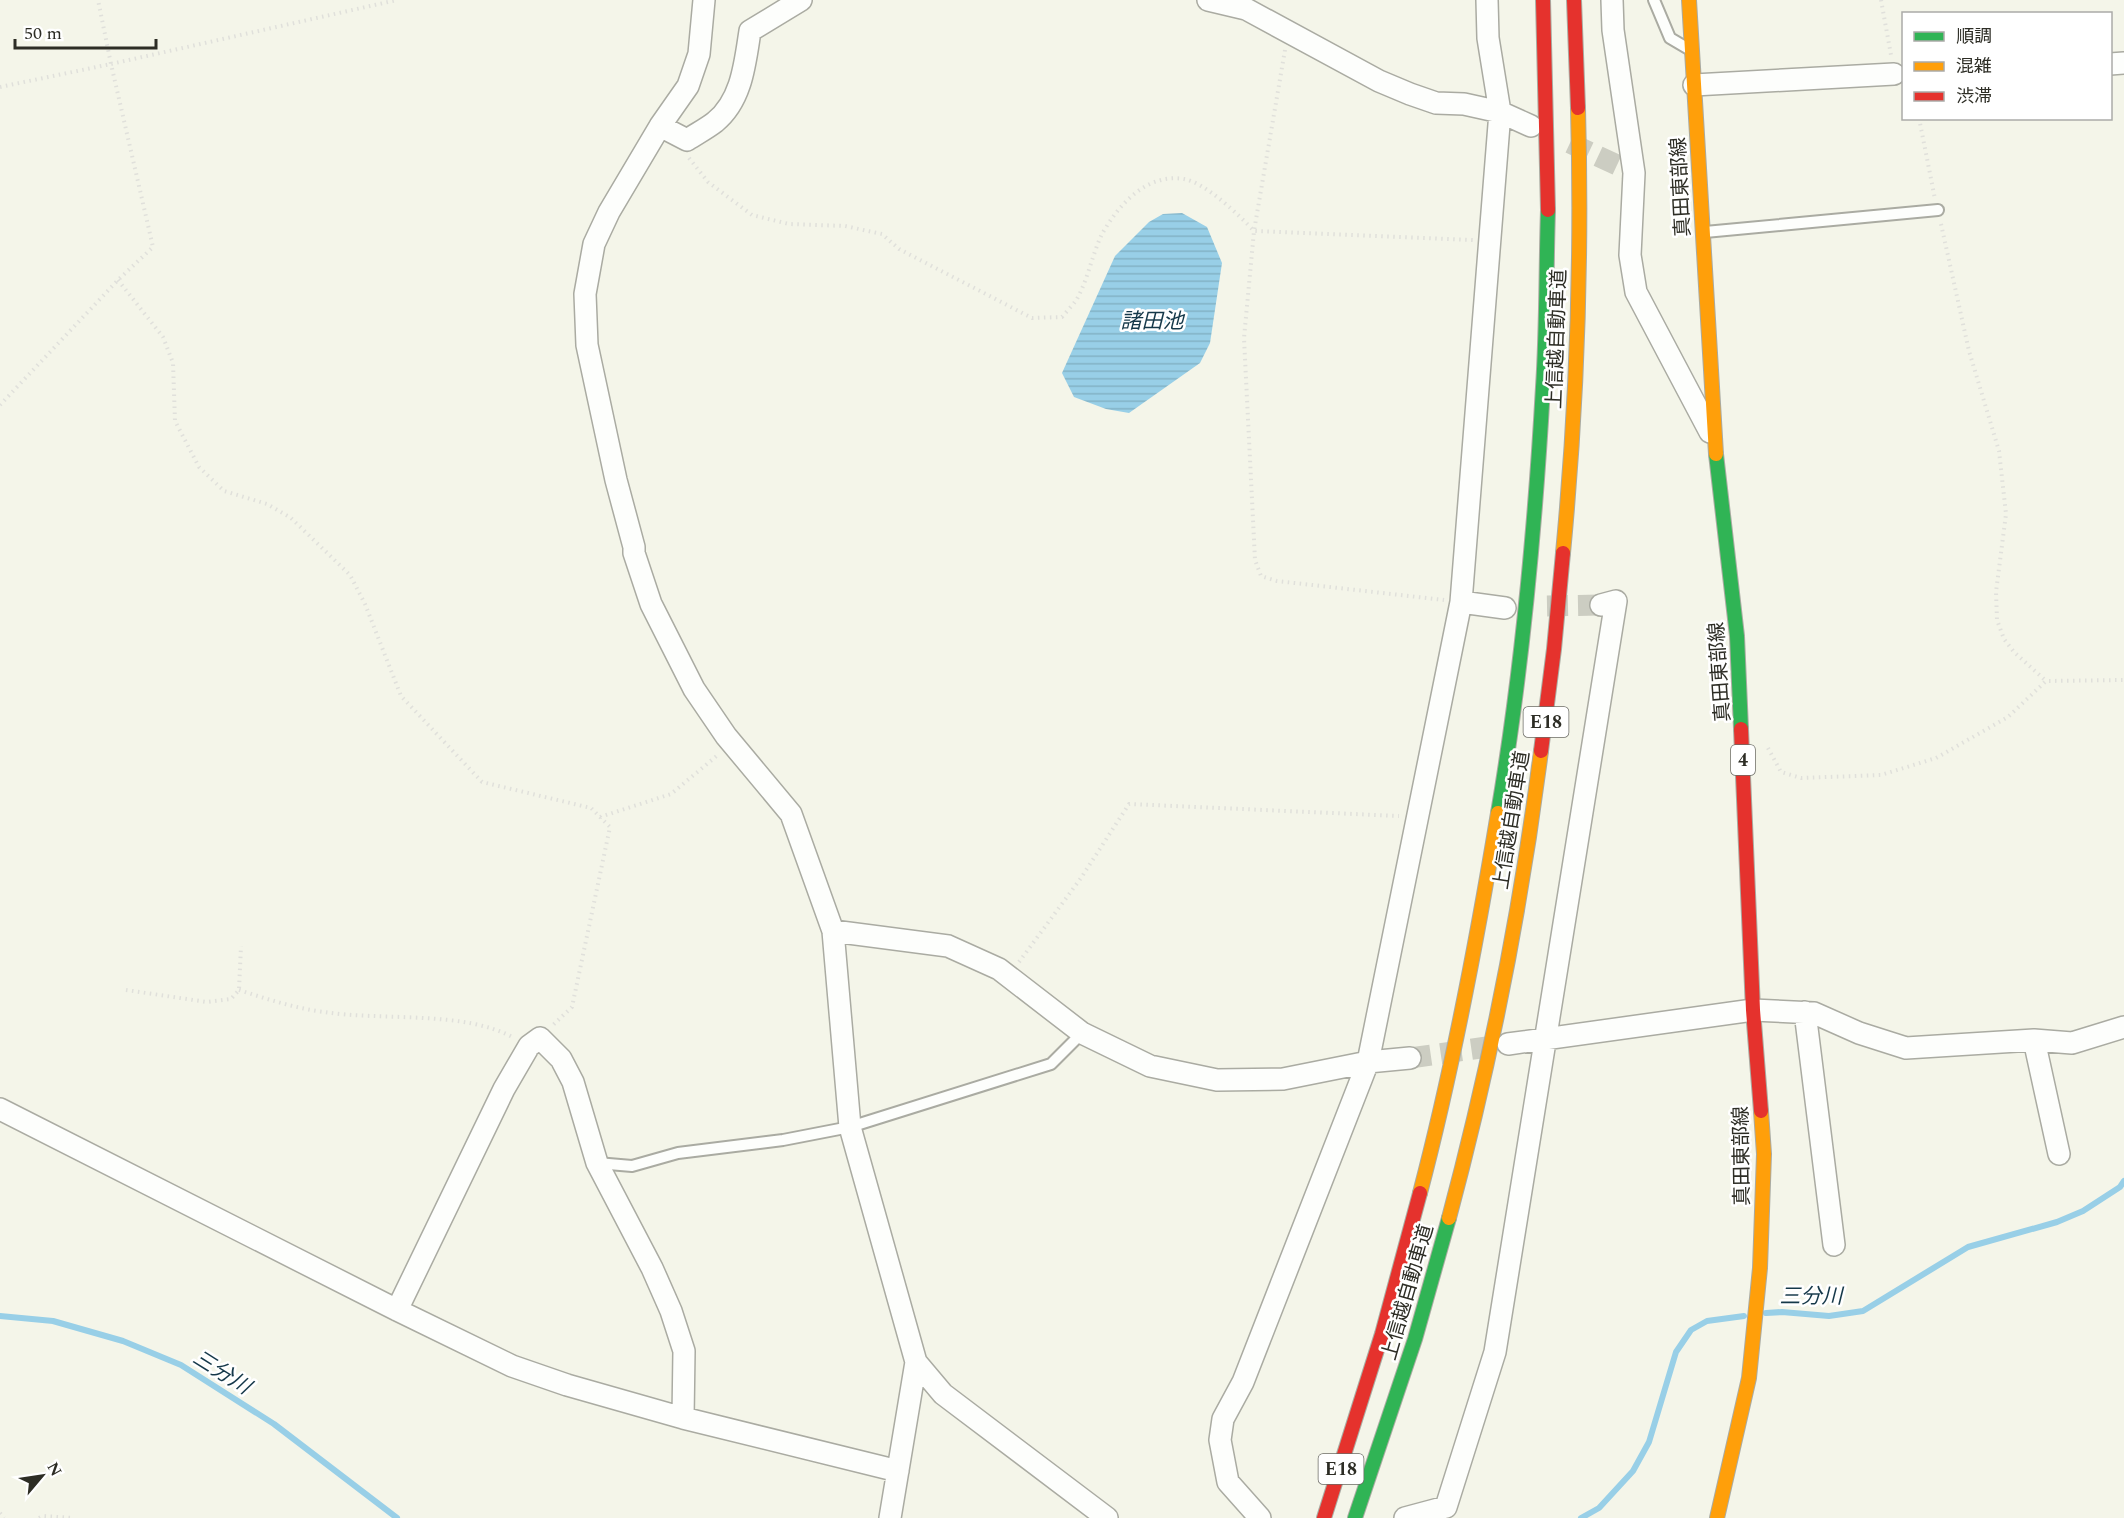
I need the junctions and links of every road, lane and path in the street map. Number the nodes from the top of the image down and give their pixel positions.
1 (98, 0) edge
2 (397, 0) edge
3 (704, 0) edge
4 (801, 0) edge
5 (1208, 0) edge
6 (1472, 0) edge
7 (1487, 0) edge
8 (1543, 0) edge
9 (1574, 0) edge
10 (1612, 0) edge
11 (1654, 0) edge
12 (1689, 0) edge
13 (1881, 0) edge
14 (1288, 32) junction
15 (1488, 38) junction
16 (1692, 51) junction
17 (111, 64) junction
18 (1894, 75) joint
19 (1694, 85) junction
20 (0, 87) edge
21 (1500, 112) junction
22 (1919, 120) edge
23 (660, 126) junction
24 (1531, 126) dead end
25 (687, 140) junction
26 (1938, 210) junction
27 (1254, 231) junction
28 (1702, 233) junction
29 (1489, 241) junction
30 (118, 280) junction
31 (0, 405) edge
32 (1715, 441) junction
33 (1461, 602) junction
34 (1601, 605) tunnel mouth
35 (1505, 608) dead end
36 (2124, 680) edge
37 (2046, 681) junction
38 (732, 744) junction
39 (1766, 746) dead end
40 (600, 817) junction
41 (1418, 817) junction
42 (833, 931) junction
43 (241, 946) dead end
44 (1009, 976) junction
45 (126, 990) dead end
46 (239, 990) junction
47 (1754, 1010) junction
48 (1805, 1012) junction
49 (2124, 1027) edge
50 (1082, 1033) junction
51 (1546, 1039) junction
52 (2034, 1040) junction
53 (534, 1042) junction
54 (1508, 1044) tunnel mouth
55 (1410, 1058) tunnel mouth
56 (1368, 1062) junction
57 (0, 1109) edge
58 (850, 1127) junction
59 (2059, 1154) dead end
60 (597, 1163) junction
61 (1834, 1245) dead end
62 (397, 1310) junction
63 (916, 1362) junction
64 (683, 1418) junction
65 (898, 1471) junction
66 (0, 1513) edge
67 (4, 1518) edge
68 (39, 1518) edge
69 (74, 1518) edge
70 (890, 1518) edge
71 (1107, 1518) edge
72 (1260, 1518) edge
73 (1324, 1518) edge
74 (1355, 1518) edge
75 (1405, 1518) edge
76 (1717, 1518) edge

1 - 17 path
2 - 17 path
3 - 23 street
4 - 25 street
5 - 14 street
6 - 15 street
7 - 15 street
8 - 73 main road, 上信越自動車道 / E18
9 - 74 main road, 上信越自動車道 / E18
10 - 32 street
11 - 16 lane
12 - 16 main road, 真田東部線 / 4
13 - 18 path
14 - 21 street
14 - 27 path
15 - 21 street
16 - 19 main road, 真田東部線 / 4
17 - 20 path
17 - 30 path
18 - 19 street
19 - 28 main road, 真田東部線 / 4
21 - 24 street
21 - 29 street
22 - 26 path
23 - 25 street
23 - 38 street
25 - 27 path
26 - 28 lane
26 - 37 path
27 - 29 path
27 - 33 path
28 - 32 main road, 真田東部線 / 4
29 - 33 street
30 - 31 path
30 - 40 path
32 - 47 main road, 真田東部線 / 4
33 - 35 street
33 - 41 street
34 - 51 street
36 - 37 path
37 - 39 path
38 - 40 path
38 - 42 street
40 - 53 path
41 - 44 path
41 - 56 street
42 - 44 street
42 - 58 street
43 - 46 path
44 - 50 street
45 - 46 path
46 - 53 path
47 - 48 street
47 - 51 street
47 - 76 main road, 真田東部線 / 4
48 - 52 street
48 - 61 street
49 - 52 street
50 - 56 street
50 - 58 lane
51 - 54 street
51 - 75 street
52 - 59 street
53 - 60 street
53 - 62 street
55 - 56 street
56 - 72 street
57 - 62 street
58 - 60 lane
58 - 63 street
60 - 64 street
62 - 64 street
63 - 65 street
63 - 71 street
64 - 65 street
65 - 70 street
66 - 67 path
68 - 69 path

